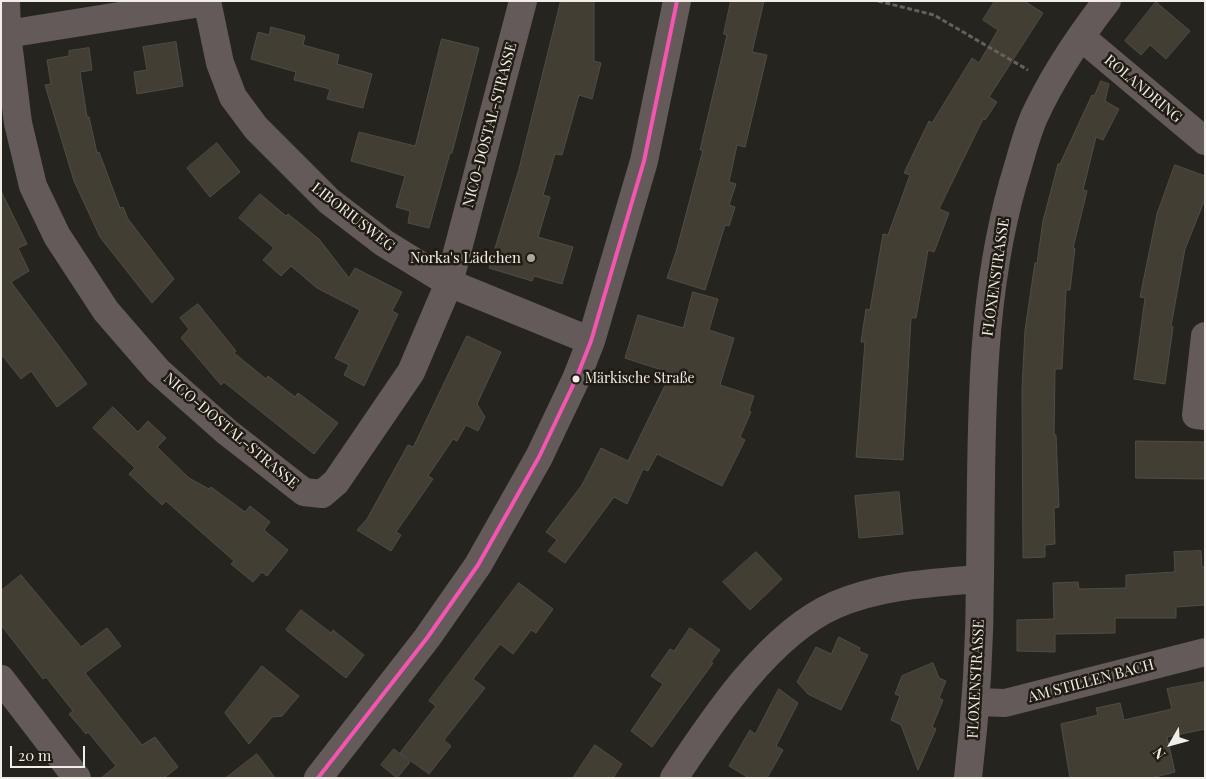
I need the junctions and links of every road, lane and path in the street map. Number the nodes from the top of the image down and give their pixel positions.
1 (6, 1) edge
2 (523, 1) edge
3 (677, 1) edge
4 (878, 1) edge
5 (1108, 1) edge
6 (207, 2) edge
7 (8, 34) junction
8 (1081, 37) junction
9 (1051, 83) junction
10 (1205, 142) edge
11 (449, 283) junction
12 (1205, 336) edge
13 (591, 341) junction
14 (1200, 416) edge
15 (980, 579) junction
16 (1205, 652) edge
17 (1, 679) edge
18 (976, 702) junction
19 (78, 778) edge
20 (318, 778) edge
21 (674, 778) edge
22 (968, 778) edge

1 - 7 street, NICO-DOSTAL-STRASSE
2 - 11 street, NICO-DOSTAL-STRASSE
3 - 13 street
4 - 9 path
5 - 8 street, FLOXENSTRASSE
6 - 7 street
6 - 11 street, LIBORIUSWEG
7 - 11 street, NICO-DOSTAL-STRASSE
8 - 9 street, FLOXENSTRASSE
8 - 10 street, ROLANDRING
9 - 15 street, FLOXENSTRASSE
11 - 13 street, LIBORIUSWEG
12 - 14 street
13 - 20 street
15 - 18 street, FLOXENSTRASSE
15 - 21 street
16 - 18 street, AM STILLEN BACH
17 - 19 street
18 - 22 street, FLOXENSTRASSE

